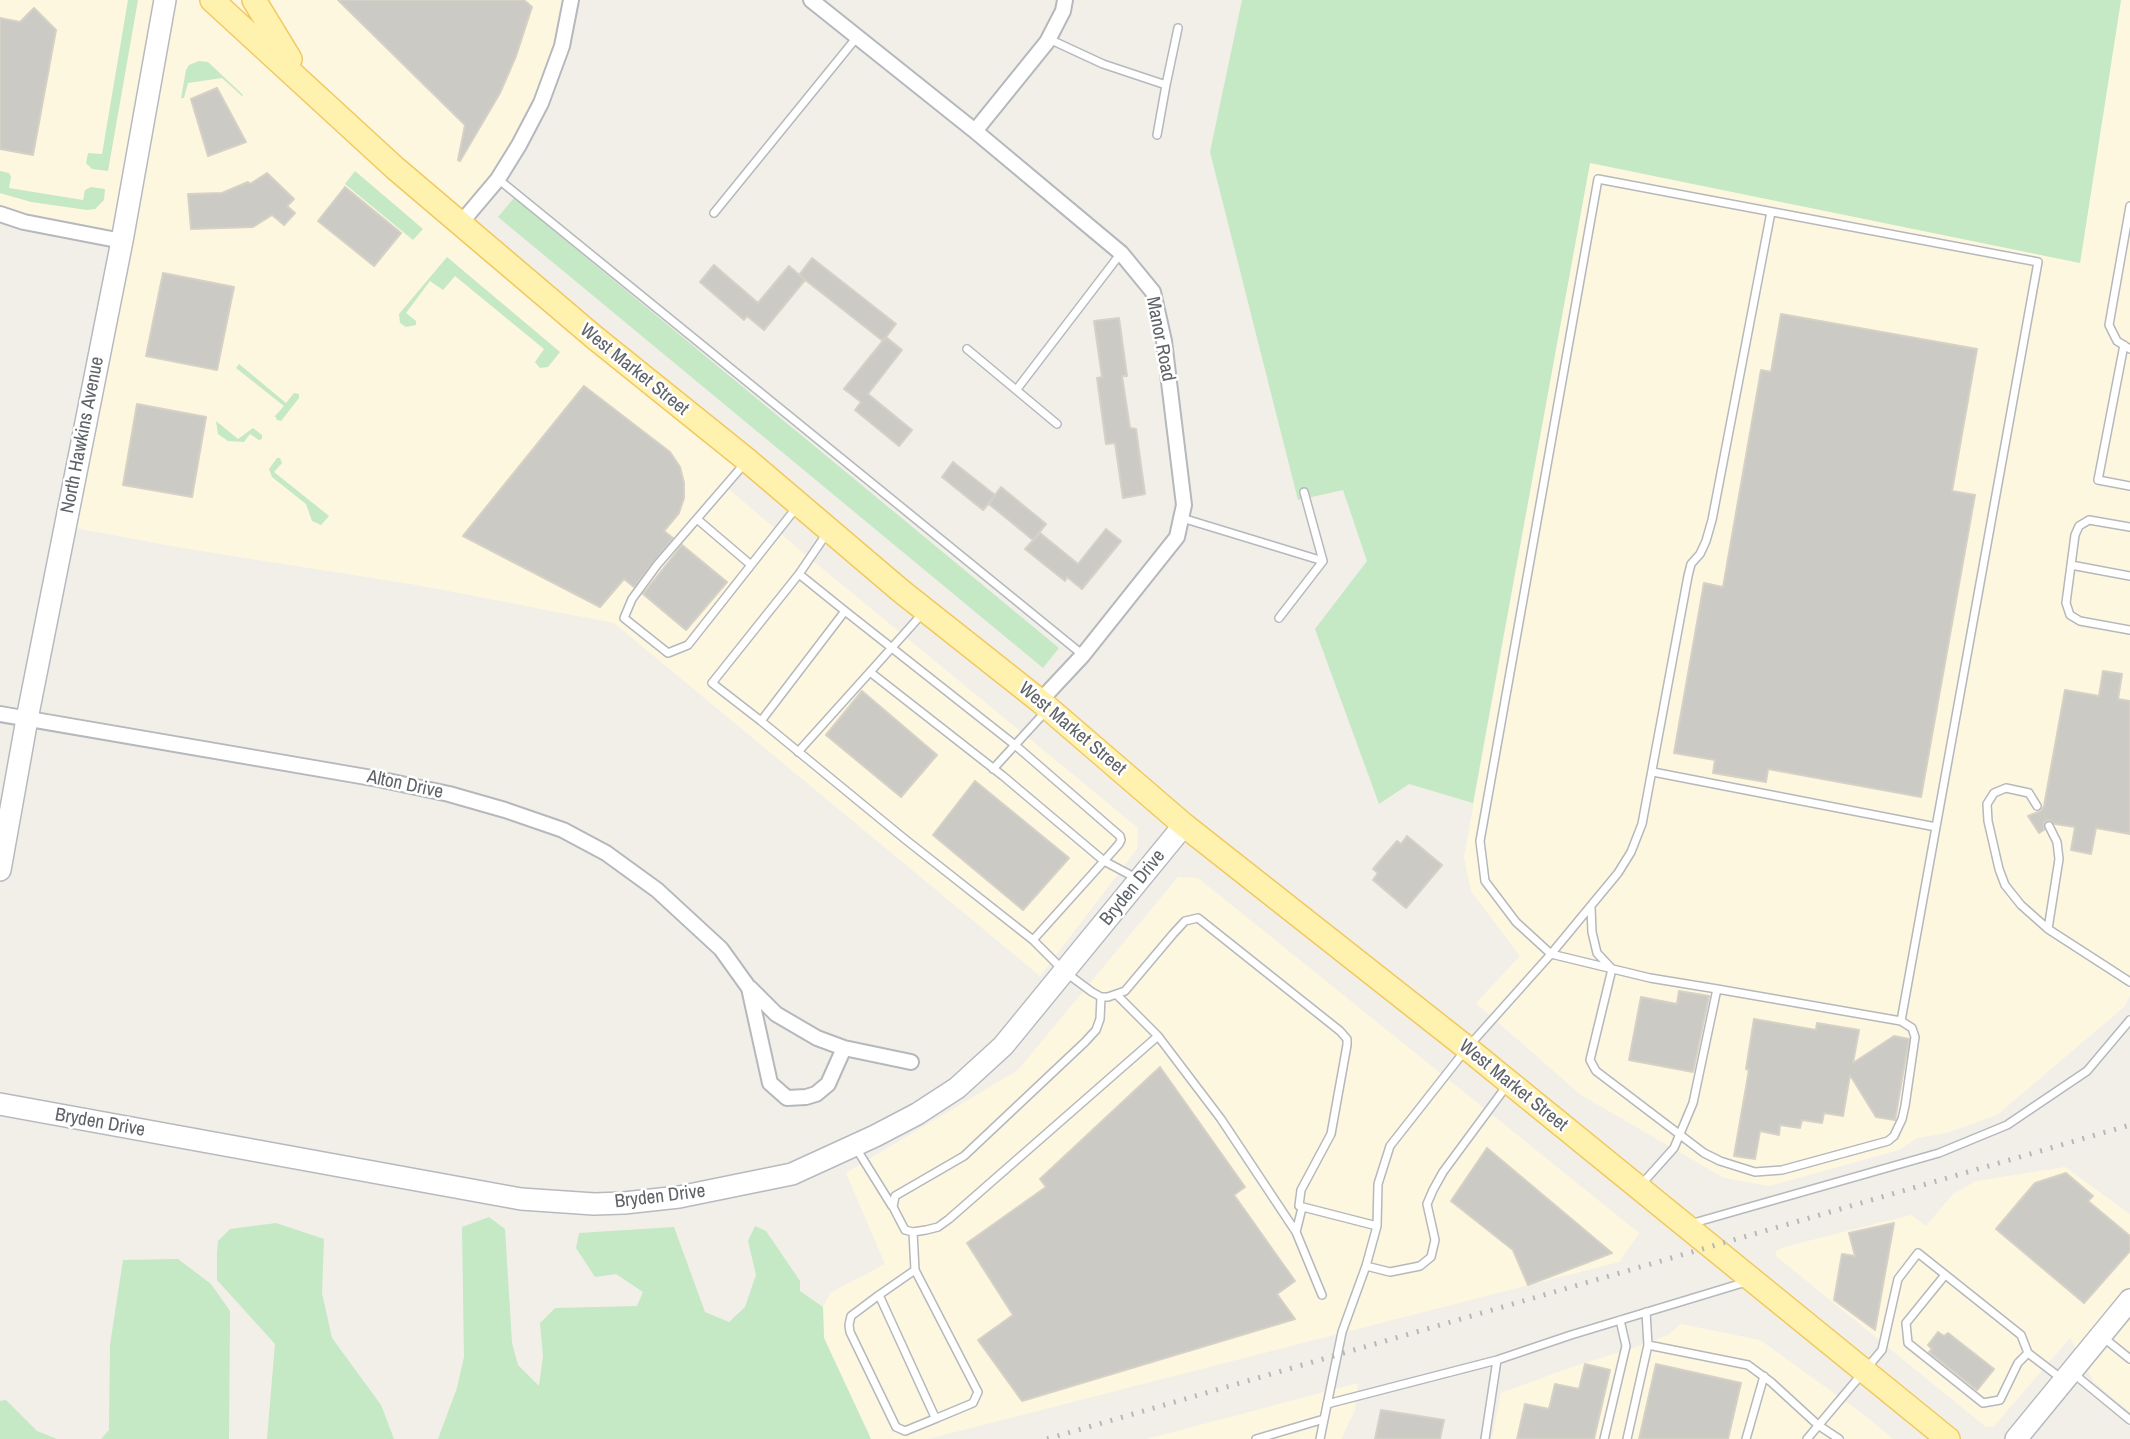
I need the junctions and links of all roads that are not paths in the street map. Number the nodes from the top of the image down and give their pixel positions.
1 (165, 0) edge
2 (212, 0) edge
3 (254, 0) edge
4 (571, 0) edge
5 (811, 0) edge
6 (1065, 0) edge
7 (1178, 28) dead end
8 (858, 37) junction
9 (1049, 39) junction
10 (1166, 85) junction
11 (308, 89) junction
12 (975, 131) junction
13 (1157, 135) dead end
14 (498, 179) junction
15 (2130, 206) edge
16 (1771, 212) junction
17 (714, 213) dead end
18 (0, 214) edge
19 (460, 224) junction
20 (122, 241) junction
21 (1121, 254) junction
22 (2127, 347) edge
23 (967, 349) dead end
24 (1017, 389) junction
25 (1057, 424) dead end
26 (747, 460) junction
27 (2130, 486) edge
28 (1304, 492) dead end
29 (799, 504) junction
30 (1181, 518) junction
31 (697, 519) junction
32 (2130, 527) edge
33 (830, 529) junction
34 (1323, 561) junction
35 (751, 565) junction
36 (2071, 565) junction
37 (799, 574) junction
38 (2130, 576) edge
39 (925, 610) junction
40 (845, 611) junction
41 (1279, 618) dead end
42 (2130, 630) edge
43 (892, 647) junction
44 (1083, 655) junction
45 (870, 672) junction
46 (1044, 705) junction
47 (0, 714) edge
48 (27, 719) junction
49 (761, 721) junction
50 (1015, 745) junction
51 (798, 752) junction
52 (993, 769) junction
53 (1653, 772) junction
54 (2037, 806) dead end
55 (1184, 825) junction
56 (2049, 826) dead end
57 (1936, 827) junction
58 (1104, 861) junction
59 (0, 870) edge
60 (1140, 880) junction
61 (1591, 907) junction
62 (2048, 929) junction
63 (1033, 940) junction
64 (1552, 954) junction
65 (1612, 969) junction
66 (1065, 972) junction
67 (2130, 982) edge
68 (749, 988) junction
69 (1717, 989) junction
70 (1117, 995) junction
71 (1101, 997) junction
72 (2130, 1020) edge
73 (1901, 1021) junction
74 (1158, 1036) junction
75 (844, 1048) junction
76 (1467, 1048) junction
77 (911, 1062) dead end
78 (1509, 1083) junction
79 (0, 1104) edge
80 (1679, 1135) junction
81 (855, 1146) junction
82 (1639, 1188) junction
83 (893, 1207) junction
84 (1302, 1208) junction
85 (1686, 1225) junction
86 (1377, 1226) junction
87 (913, 1232) junction
88 (1296, 1232) junction
89 (1366, 1266) junction
90 (915, 1270) junction
91 (1945, 1275) junction
92 (1754, 1280) junction
93 (879, 1295) junction
94 (1322, 1295) dead end
95 (2130, 1300) edge
96 (1646, 1312) junction
97 (1620, 1320) junction
98 (2101, 1335) junction
99 (1648, 1345) junction
100 (2028, 1353) junction
101 (2130, 1359) edge
102 (1497, 1360) junction
103 (1865, 1371) junction
104 (1764, 1376) junction
105 (2067, 1376) junction
106 (1327, 1404) junction
107 (937, 1418) junction
108 (1325, 1419) junction
109 (2130, 1420) edge
110 (1818, 1425) junction
111 (1256, 1439) edge
112 (1320, 1439) edge
113 (1485, 1439) edge
114 (1604, 1439) edge
115 (1627, 1439) edge
116 (1746, 1439) edge
117 (1807, 1439) edge
118 (1839, 1439) edge
119 (1948, 1439) edge
120 (2016, 1439) edge

1 - 20 street, North Hawkins Avenue
2 - 11 main road, West Market Street
3 - 11 main road
4 - 14 street
5 - 8 street, Manor Road
6 - 9 street
7 - 10 lane
8 - 12 street, Manor Road
8 - 17 lane
9 - 10 lane
9 - 12 street
10 - 13 lane
11 - 19 main road, West Market Street
12 - 21 street, Manor Road
14 - 19 street
14 - 44 lane
15 - 22 lane
16 - 53 lane
16 - 57 lane
16 - 64 lane
18 - 20 street
19 - 26 main road, West Market Street
20 - 48 street, North Hawkins Avenue
21 - 24 lane
21 - 30 street, Manor Road
22 - 27 lane
23 - 24 lane
24 - 25 lane
26 - 29 main road, West Market Street
26 - 31 lane
28 - 34 lane
29 - 33 main road, West Market Street
29 - 35 lane
30 - 34 lane
30 - 44 street, Manor Road
31 - 35 lane
31 - 35 lane
32 - 36 lane
33 - 37 lane
33 - 39 main road, West Market Street
34 - 41 lane
36 - 38 lane
36 - 42 lane
37 - 40 lane
37 - 49 lane
39 - 43 lane
39 - 46 main road, West Market Street
40 - 43 lane
40 - 49 lane
43 - 45 lane
43 - 50 lane
44 - 46 street, Manor Road
45 - 51 lane
45 - 52 lane
46 - 50 lane
46 - 55 main road, West Market Street
47 - 48 street, Alton Drive
48 - 59 street, North Hawkins Avenue
48 - 68 street, Alton Drive
49 - 51 lane
50 - 52 lane
50 - 58 lane
51 - 63 lane
52 - 58 lane
53 - 57 lane
53 - 61 lane
54 - 62 lane
55 - 60 street, Bryden Drive
55 - 76 main road, West Market Street
56 - 62 lane
57 - 73 lane
58 - 60 lane
58 - 63 lane
60 - 66 street, Bryden Drive
61 - 64 lane
61 - 65 lane
62 - 67 lane
63 - 66 lane
64 - 65 lane
64 - 76 lane
65 - 69 lane
65 - 80 lane
66 - 71 lane
66 - 81 street, Bryden Drive
68 - 75 street, Alton Drive
68 - 75 street, Alton Drive
69 - 73 lane
69 - 80 lane
70 - 71 lane
70 - 74 lane
70 - 84 lane
71 - 83 lane
72 - 85 lane
73 - 80 lane
74 - 87 lane
74 - 88 lane
75 - 77 street
76 - 78 main road, West Market Street
76 - 86 lane
78 - 82 main road, West Market Street
78 - 89 lane
79 - 81 street, Bryden Drive
80 - 82 lane
81 - 83 lane
82 - 85 main road, West Market Street
83 - 87 lane
84 - 86 lane
84 - 88 lane
85 - 92 main road, West Market Street
86 - 89 lane
87 - 90 lane
88 - 94 lane
89 - 106 lane
90 - 93 lane
90 - 107 lane
91 - 100 lane
91 - 100 lane
91 - 103 lane
92 - 96 lane
92 - 103 main road, West Market Street
93 - 107 lane
93 - 107 lane
95 - 98 street
96 - 97 lane
96 - 99 lane
97 - 102 lane
97 - 114 lane
98 - 101 lane
98 - 105 street
99 - 104 lane
99 - 115 lane
100 - 105 lane
102 - 106 lane
102 - 113 lane
103 - 110 lane
103 - 119 main road, West Market Street
104 - 110 lane
104 - 116 lane
105 - 109 lane
105 - 120 street
106 - 108 lane
108 - 111 lane
108 - 112 lane
110 - 117 lane
110 - 118 lane

